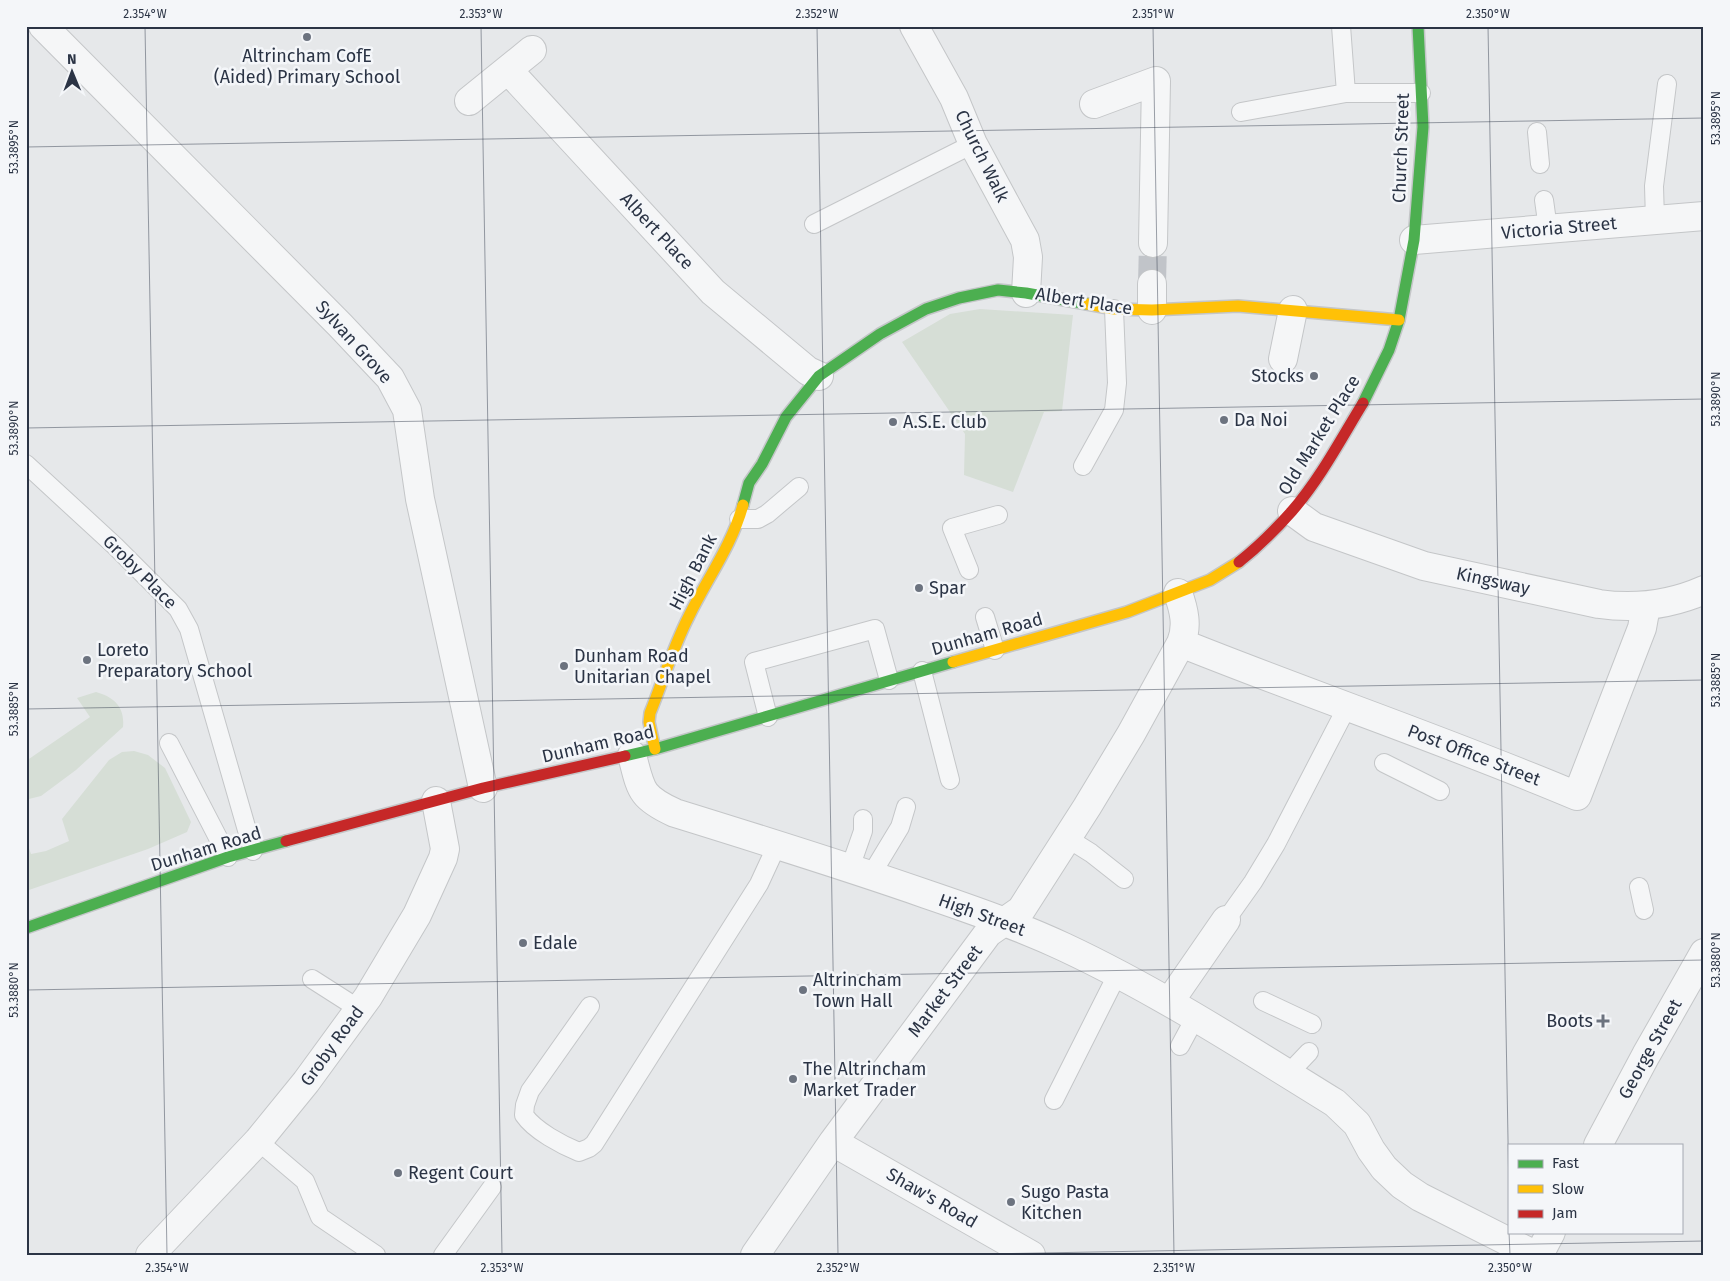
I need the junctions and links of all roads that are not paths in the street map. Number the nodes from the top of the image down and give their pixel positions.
1 (43, 26) edge
2 (914, 26) edge
3 (1341, 26) edge
4 (1418, 26) edge
5 (532, 50) dead end
6 (508, 70) junction
7 (1667, 84) dead end
8 (1346, 93) junction
9 (1421, 93) junction
10 (469, 101) dead end
11 (1094, 104) dead end
12 (1241, 112) dead end
13 (1536, 132) dead end
14 (973, 144) junction
15 (1540, 164) dead end
16 (1544, 200) dead end
17 (1704, 216) edge
18 (1655, 220) junction
19 (814, 224) dead end
20 (1548, 229) junction
21 (1414, 240) junction
22 (1153, 243) tunnel mouth
23 (1026, 293) junction
24 (1114, 309) junction
25 (1292, 310) junction
26 (1400, 320) junction
27 (1283, 359) dead end
28 (819, 376) junction
29 (786, 417) joint
30 (26, 464) edge
31 (1083, 466) dead end
32 (799, 488) dead end
33 (1292, 511) junction
34 (998, 516) dead end
35 (739, 519) junction
36 (969, 570) dead end
37 (1704, 590) edge
38 (1178, 593) junction
39 (1646, 606) junction
40 (985, 617) dead end
41 (1182, 643) junction
42 (995, 650) junction
43 (922, 671) junction
44 (889, 680) junction
45 (1348, 707) junction
46 (768, 717) junction
47 (169, 743) dead end
48 (644, 752) junction
49 (1384, 763) dead end
50 (950, 780) dead end
51 (483, 788) junction
52 (1440, 791) dead end
53 (436, 800) junction
54 (906, 807) dead end
55 (863, 820) dead end
56 (1067, 838) junction
57 (777, 845) junction
58 (253, 852) junction
59 (228, 857) junction
60 (860, 872) junction
61 (1124, 879) dead end
62 (1639, 887) dead end
63 (1644, 910) dead end
64 (1226, 920) joint
65 (1005, 922) junction
66 (26, 928) edge
67 (1704, 953) edge
68 (1118, 973) junction
69 (312, 979) dead end
70 (1170, 1001) junction
71 (1263, 1001) dead end
72 (590, 1006) dead end
73 (360, 1008) junction
74 (1195, 1018) junction
75 (1312, 1024) dead end
76 (1180, 1046) dead end
77 (1309, 1052) dead end
78 (1288, 1074) junction
79 (1054, 1100) dead end
80 (258, 1141) junction
81 (832, 1142) junction
82 (1599, 1144) edge
83 (492, 1187) dead end
84 (1550, 1234) edge
85 (1024, 1253) edge
86 (150, 1255) edge
87 (376, 1255) edge
88 (443, 1255) edge
89 (755, 1255) edge
90 (1535, 1255) edge
91 (1539, 1255) edge

1 - 51 street, Sylvan Grove
2 - 14 street, Church Walk
3 - 8 lane
4 - 9 main road, Church Street
5 - 6 street
6 - 10 street
6 - 28 street, Albert Place
7 - 18 lane
8 - 9 lane
8 - 12 lane
9 - 21 main road, Church Street
11 - 22 street
13 - 15 lane
14 - 19 lane
14 - 23 street, Church Walk
16 - 20 lane
17 - 18 street, Victoria Street
18 - 20 street, Victoria Street
20 - 21 street, Victoria Street
21 - 26 main road, Old Market Place
23 - 24 main road, Albert Place
23 - 28 main road, Albert Place
24 - 25 main road, Albert Place
24 - 31 lane
25 - 26 main road, Albert Place
25 - 27 street
26 - 33 main road, Old Market Place
28 - 29 main road, Albert Place
29 - 35 main road, High Bank
30 - 58 lane, Groby Place
32 - 35 lane
33 - 38 main road, Old Market Place
33 - 39 street, Kingsway
34 - 36 lane
35 - 48 main road, High Bank
37 - 39 street, Kingsway
38 - 41 street, Market Street
38 - 42 main road, Dunham Road
39 - 45 street, Post Office Street
40 - 42 lane
41 - 45 street, Post Office Street
41 - 56 street, Market Street
42 - 43 main road, Dunham Road
43 - 44 main road, Dunham Road
43 - 50 lane
44 - 46 main road, Dunham Road
44 - 46 lane
45 - 64 lane
46 - 48 main road, Dunham Road
47 - 59 lane
48 - 51 main road, Dunham Road
48 - 57 street, High Street
49 - 52 lane
51 - 53 main road, Dunham Road
53 - 58 main road, Dunham Road
53 - 73 street, Groby Road
54 - 60 lane
55 - 60 lane
56 - 61 lane
56 - 65 street, Market Street
57 - 60 street, High Street
57 - 72 lane
58 - 59 main road, Dunham Road
59 - 66 main road, Dunham Road
60 - 65 street, High Street
62 - 63 lane
64 - 70 street
65 - 68 street, High Street
65 - 81 street, Market Street
67 - 82 street, George Street
68 - 70 street, High Street
68 - 79 lane
69 - 73 lane
70 - 74 street, High Street
71 - 75 lane
73 - 80 street, Groby Road
74 - 76 lane
74 - 78 street, High Street
77 - 78 lane
78 - 90 street, High Street
80 - 86 street, Groby Road
80 - 87 lane
81 - 85 street, Shaw's Road
81 - 89 street, Market Street
83 - 88 lane
84 - 91 street

